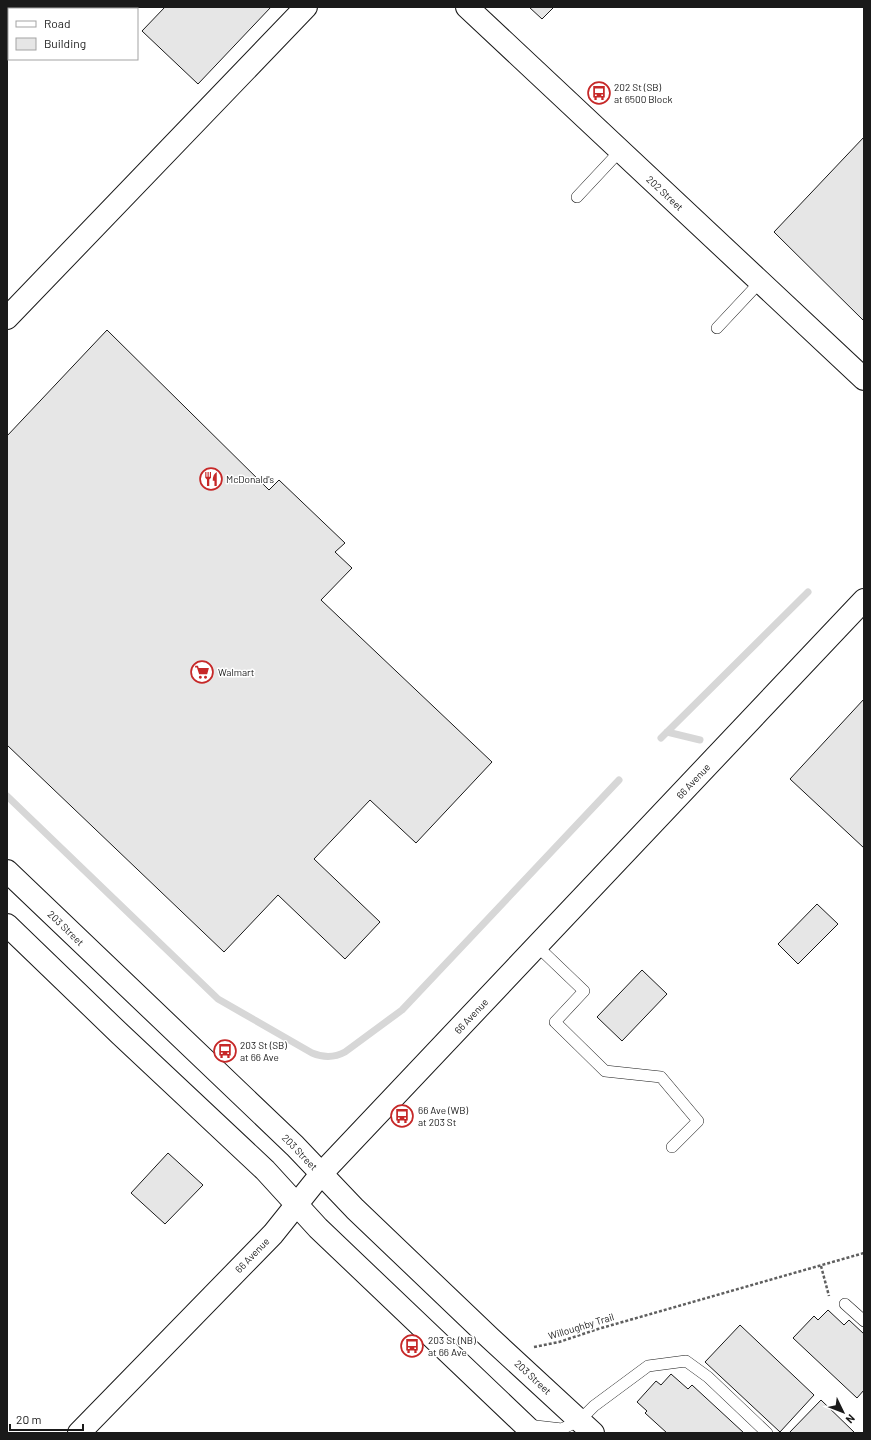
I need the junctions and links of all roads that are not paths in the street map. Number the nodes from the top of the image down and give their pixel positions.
1 (306, 7) edge
2 (467, 7) edge
3 (620, 151) junction
4 (577, 198) dead end
5 (760, 282) junction
6 (7, 318) edge
7 (717, 328) dead end
8 (864, 379) edge
9 (864, 600) edge
10 (7, 871) edge
11 (7, 925) edge
12 (537, 946) junction
13 (672, 1148) dead end
14 (321, 1174) junction
15 (297, 1204) junction
16 (845, 1304) road end
17 (864, 1322) edge
18 (586, 1427) edge
19 (529, 1429) edge
20 (79, 1433) edge
21 (767, 1433) edge

1 - 6 street
2 - 3 street, 202 Street
3 - 4 lane
3 - 5 street, 202 Street
5 - 7 lane
5 - 8 street, 202 Street
9 - 12 street, 66 Avenue
10 - 14 street, 203 Street
11 - 15 street
12 - 13 lane
12 - 14 street, 66 Avenue
14 - 15 street, 66 Avenue
14 - 18 street, 203 Street
15 - 19 street
15 - 20 street, 66 Avenue
16 - 17 lane
18 - 19 lane
18 - 21 lane

